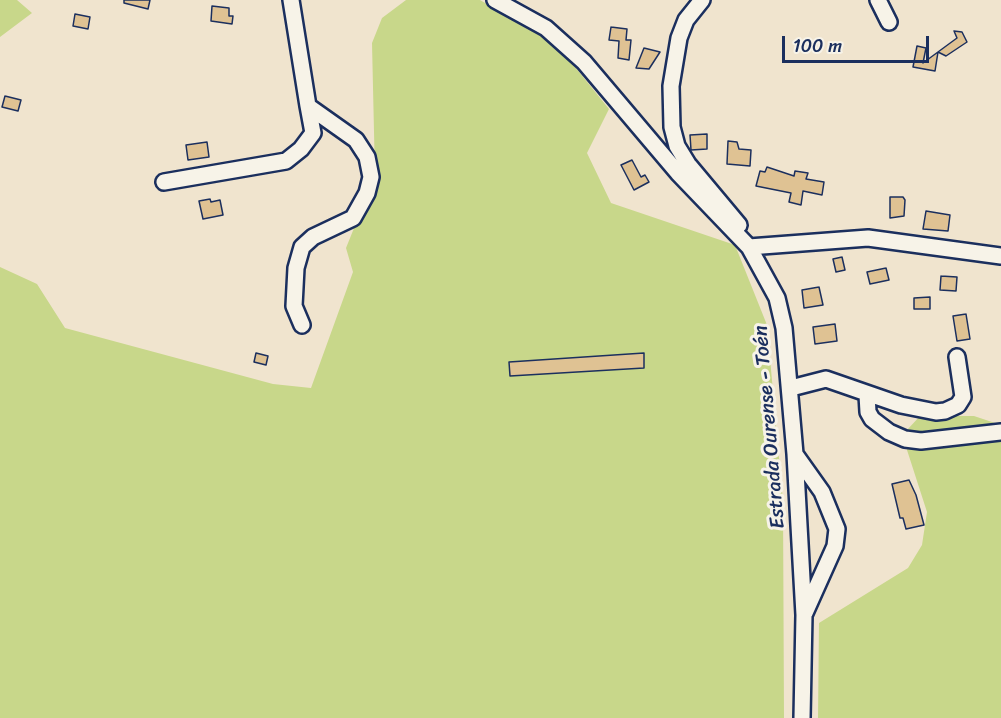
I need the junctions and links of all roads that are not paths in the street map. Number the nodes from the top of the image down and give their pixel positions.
1 (291, 0) edge
2 (495, 0) edge
3 (702, 0) edge
4 (878, 0) edge
5 (889, 22) dead end
6 (308, 106) junction
7 (164, 182) dead end
8 (748, 246) junction
9 (1001, 256) edge
10 (302, 325) dead end
11 (957, 357) dead end
12 (791, 388) junction
13 (867, 394) junction
14 (1001, 432) edge
15 (795, 454) junction
16 (804, 615) junction
17 (802, 718) edge

1 - 6 street
2 - 8 street, Estrada Ourense - Toén
3 - 8 street
4 - 5 street
6 - 7 street
6 - 10 street
8 - 9 street
8 - 12 street, Estrada Ourense - Toén
11 - 13 street
12 - 13 street
12 - 15 street, Estrada Ourense - Toén
13 - 14 street
15 - 16 street, Estrada Ourense - Toén
15 - 16 street
16 - 17 street, Estrada Ourense - Toén

